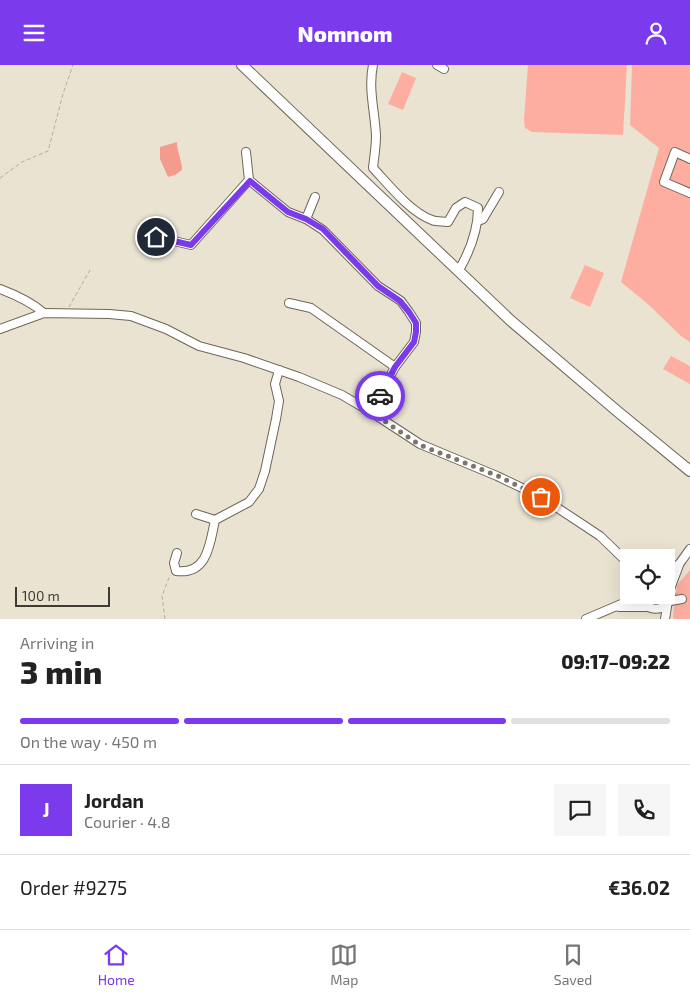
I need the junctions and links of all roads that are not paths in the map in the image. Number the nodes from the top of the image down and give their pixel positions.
1 (242, 65) edge
2 (373, 65) edge
3 (246, 152) dead end
4 (690, 159) edge
5 (250, 181) junction
6 (499, 192) dead end
7 (690, 193) edge
8 (315, 197) dead end
9 (306, 219) junction
10 (478, 221) junction
11 (156, 237) dead end
12 (459, 270) junction
13 (0, 289) edge
14 (289, 303) dead end
15 (44, 313) junction
16 (0, 329) edge
17 (395, 367) junction
18 (279, 371) junction
19 (371, 412) junction
20 (690, 471) edge
21 (196, 514) dead end
22 (215, 520) junction
23 (690, 549) edge
24 (177, 553) dead end
25 (620, 555) edge
26 (680, 563) junction
27 (675, 568) edge
28 (675, 573) edge
29 (682, 599) dead end
30 (675, 602) edge
31 (623, 604) edge
32 (643, 604) edge
33 (669, 604) joint
34 (616, 607) junction
35 (644, 607) junction
36 (656, 611) junction
37 (586, 619) edge
38 (664, 619) edge

1 - 12 main road
2 - 10 street
3 - 5 street
4 - 7 street
5 - 9 street
5 - 11 street
6 - 10 street
8 - 9 street
9 - 17 street
10 - 12 street
12 - 20 main road
13 - 15 street
14 - 17 street
15 - 16 street
15 - 18 street
17 - 19 street
18 - 19 street
18 - 22 street
19 - 25 street
21 - 22 street
22 - 24 street
23 - 26 street
26 - 27 street
26 - 28 street
29 - 30 street
31 - 34 street
32 - 35 street
33 - 36 street
33 - 38 street
34 - 35 street
34 - 37 street
35 - 36 street
36 - 38 street

